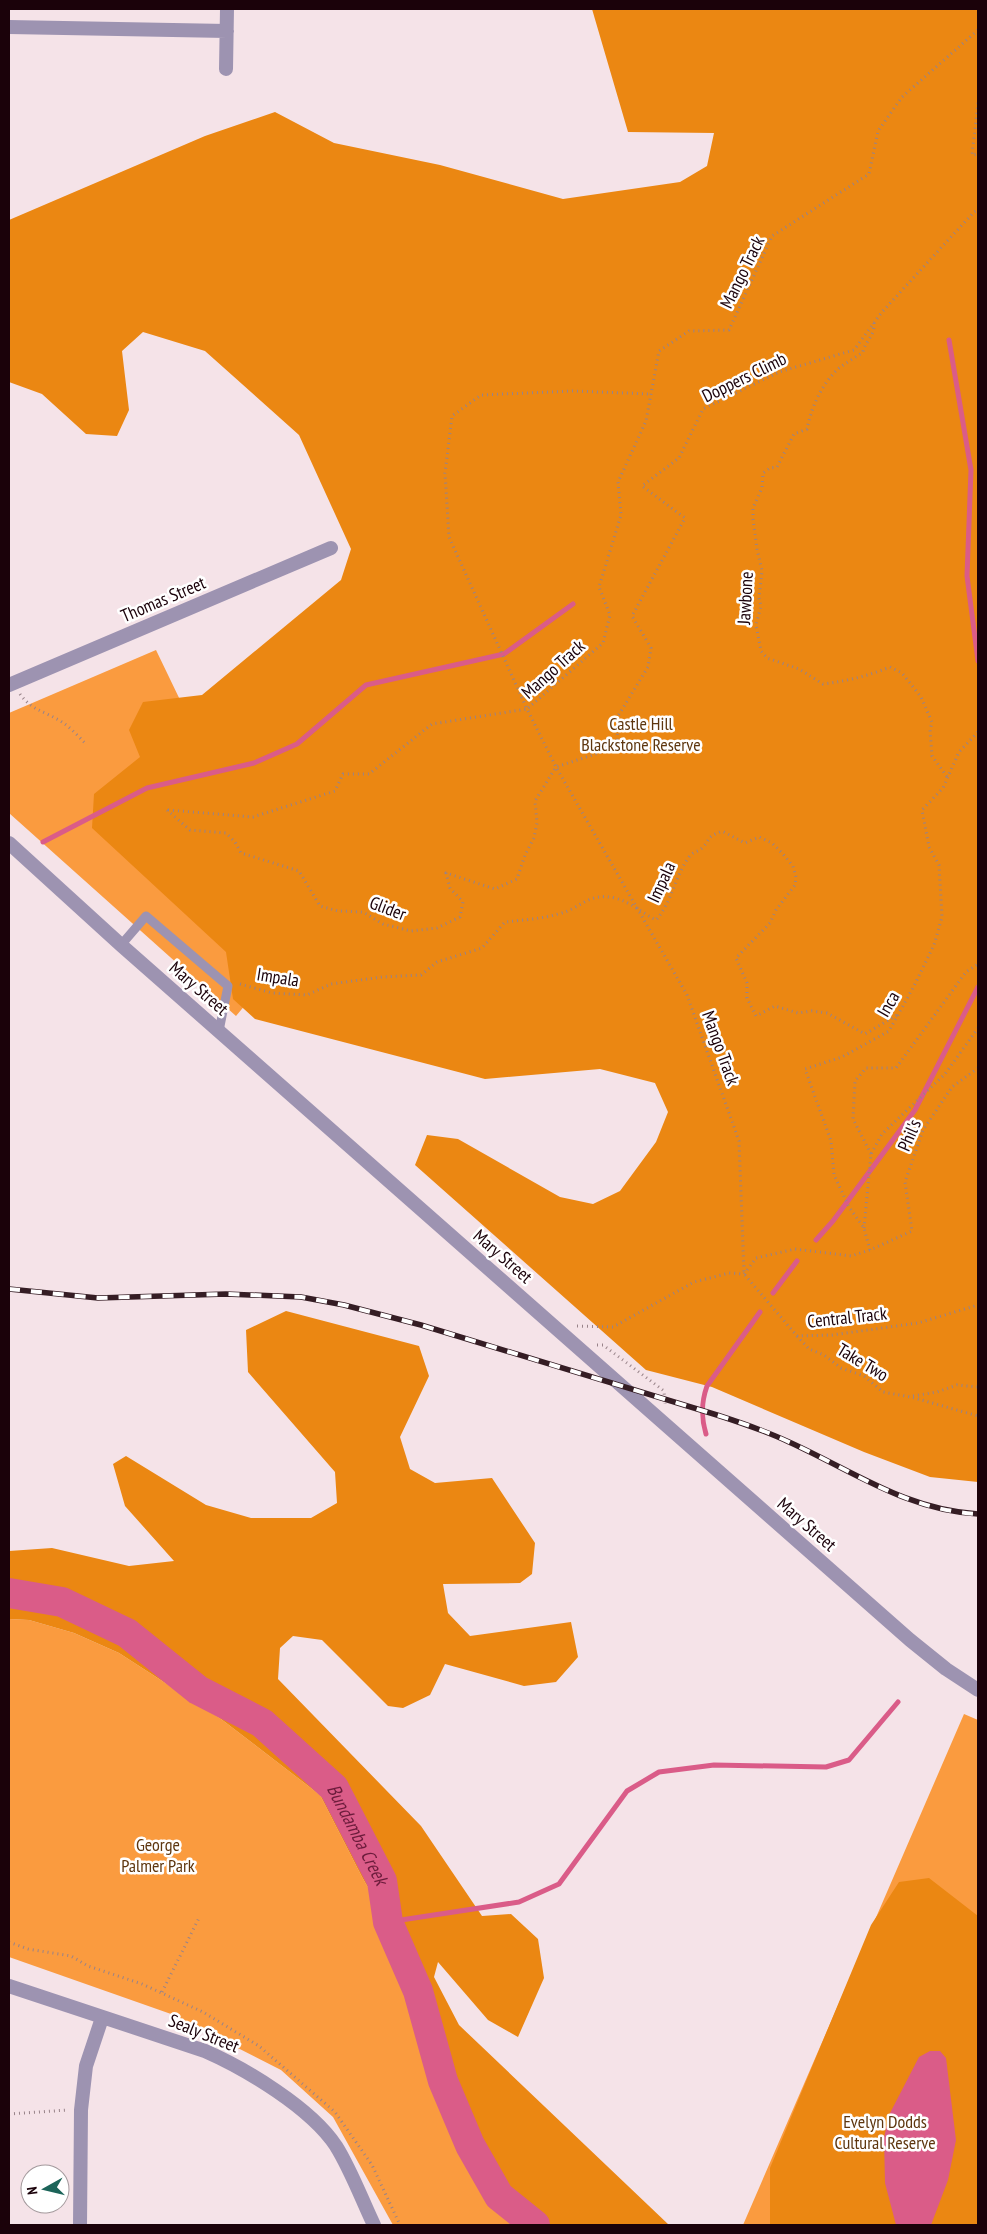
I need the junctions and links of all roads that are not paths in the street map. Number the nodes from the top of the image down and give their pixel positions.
1 (227, 9) edge
2 (9, 27) edge
3 (227, 31) junction
4 (226, 69) dead end
5 (331, 548) dead end
6 (10, 684) edge
7 (9, 843) edge
8 (121, 945) junction
9 (219, 1031) junction
10 (978, 1690) edge
11 (9, 1986) edge
12 (102, 2018) junction
13 (80, 2225) edge
14 (374, 2225) edge

1 - 3 street
2 - 3 street
3 - 4 street
5 - 6 street, Thomas Street
7 - 8 street, Mary Street
8 - 9 street, Mary Street
8 - 9 lane
9 - 10 street, Mary Street
11 - 12 street, Sealy Street
12 - 13 street
12 - 14 street, Sealy Street

